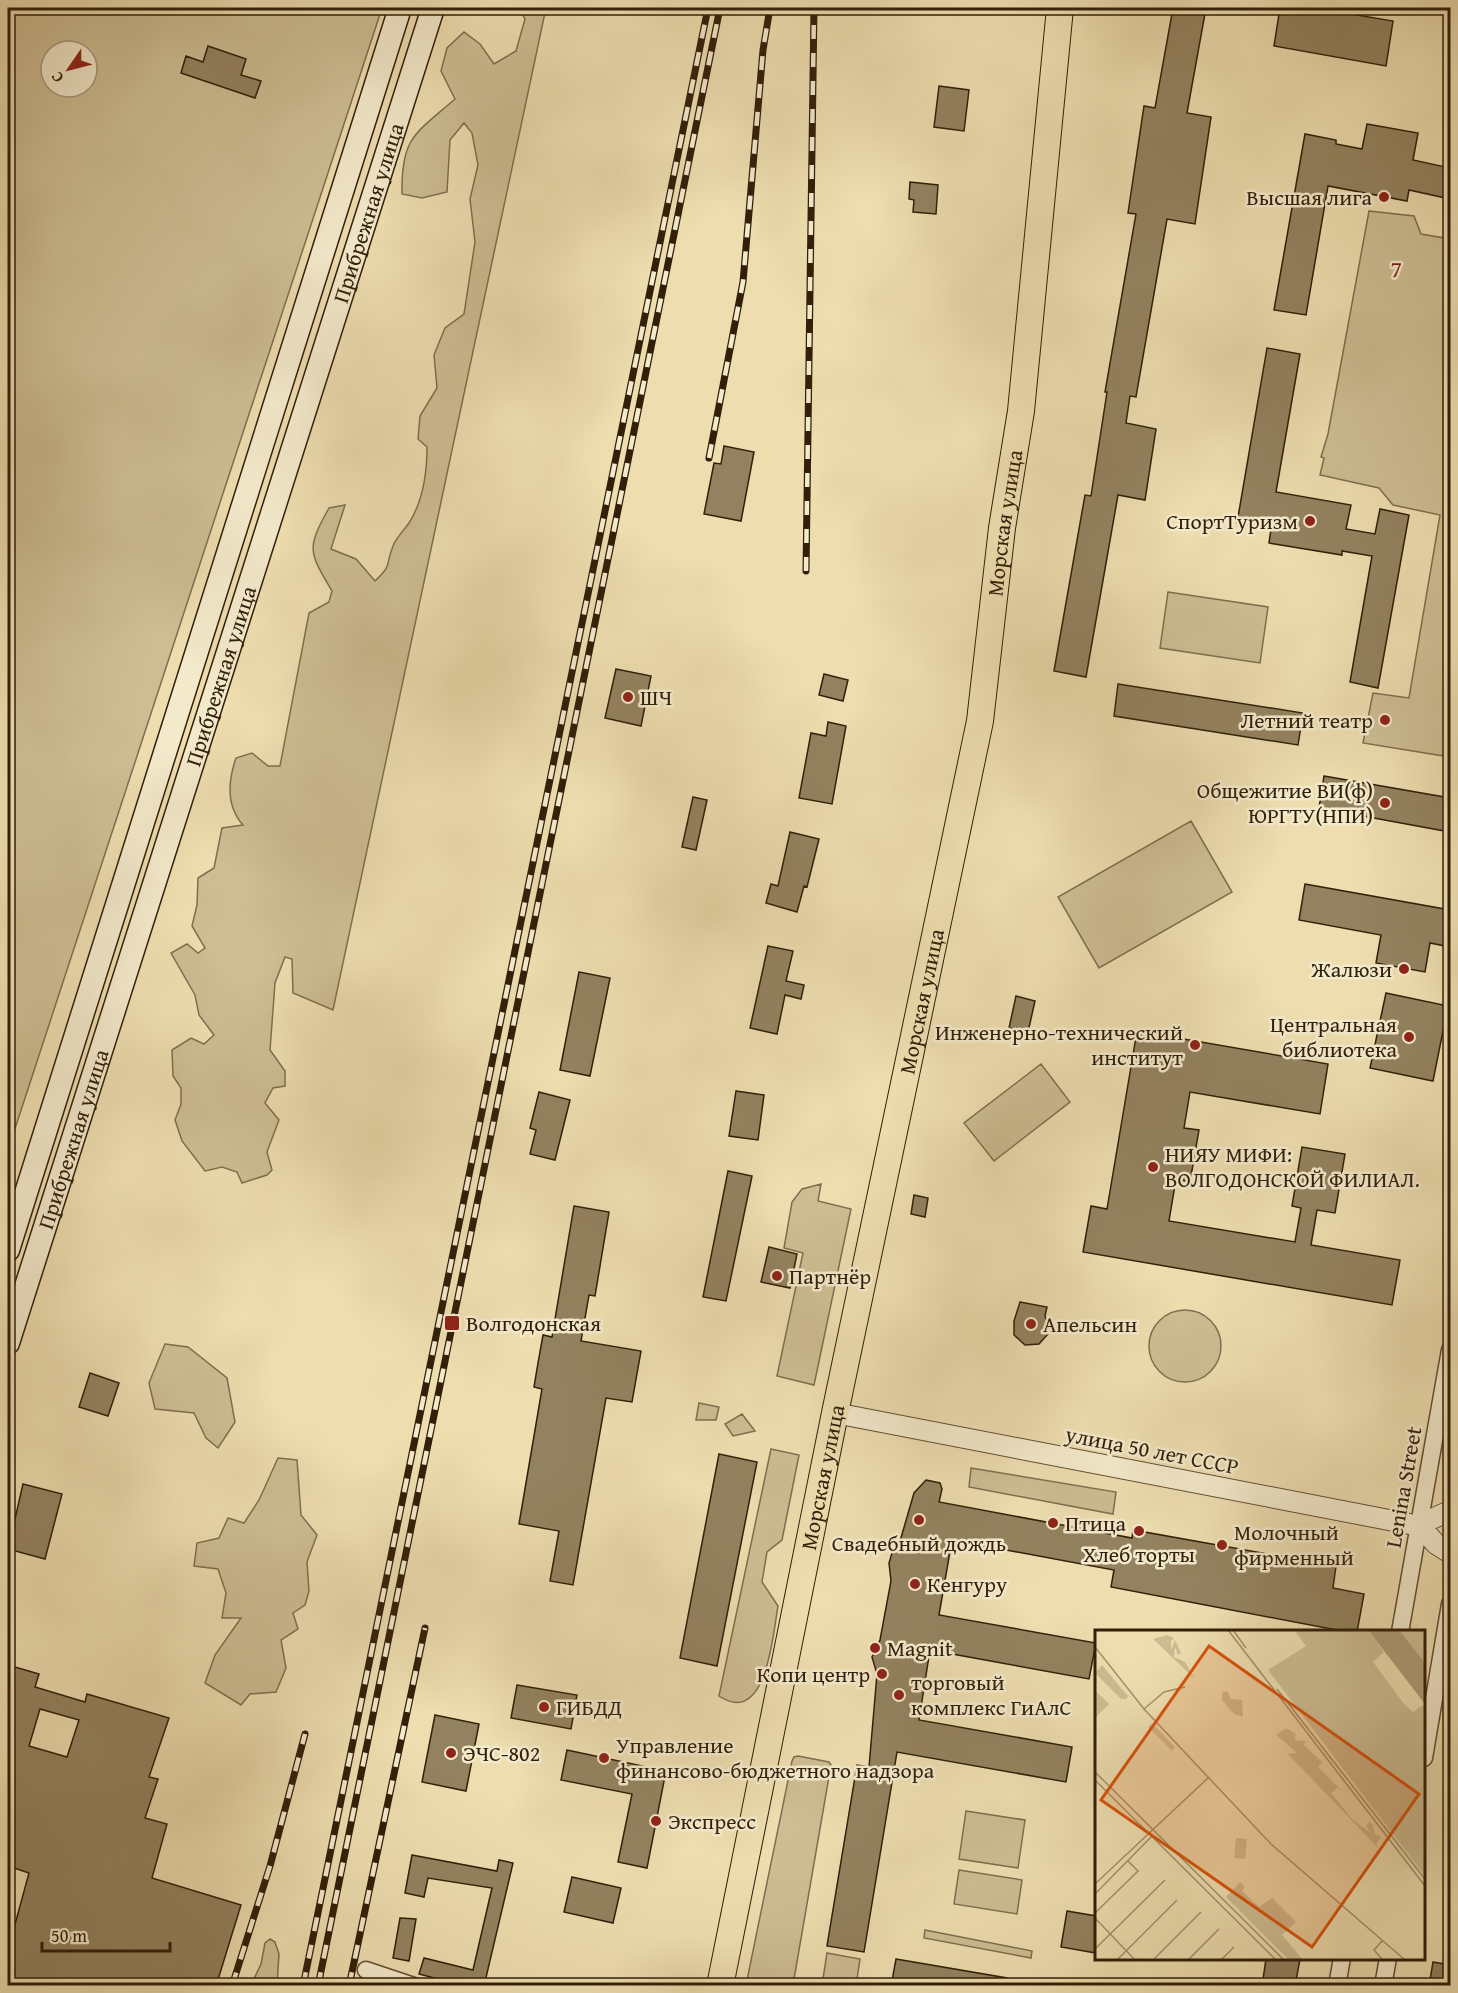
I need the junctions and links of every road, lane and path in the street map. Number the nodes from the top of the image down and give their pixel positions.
1 (400, 8) edge
2 (433, 8) edge
3 (1060, 8) edge
4 (8, 1250) edge
5 (8, 1343) edge
6 (1450, 1350) edge
7 (835, 1413) junction
8 (1450, 1511) edge
9 (1420, 1525) junction
10 (1450, 1553) edge
11 (1450, 1604) edge
12 (1400, 1630) edge
13 (1425, 1752) edge
14 (1342, 1960) edge
15 (1389, 1960) edge
16 (366, 1970) dead end
17 (414, 1986) edge
18 (720, 1986) edge
19 (1337, 1986) edge
20 (1383, 1986) edge

1 - 4 main road, Прибрежная улица
2 - 5 main road, Прибрежная улица
3 - 7 main road, Морская улица
6 - 9 street, Lenina Street
7 - 9 street, улица 50 лет СССР
7 - 18 main road, Морская улица
8 - 9 street
9 - 10 street
9 - 12 street, Lenina Street
11 - 13 street
14 - 19 street
15 - 20 street
16 - 17 street

